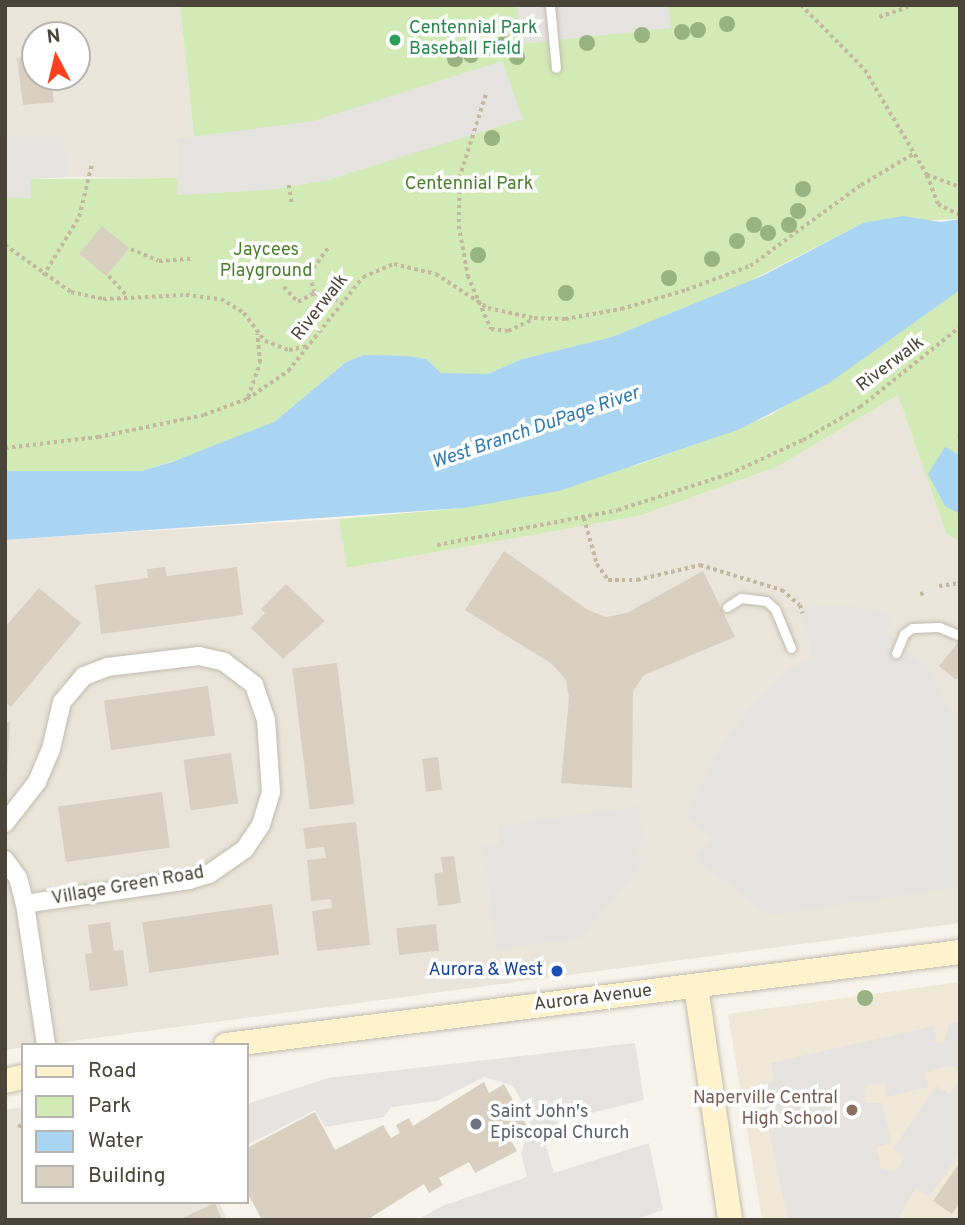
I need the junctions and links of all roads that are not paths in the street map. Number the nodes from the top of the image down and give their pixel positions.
1 (550, 5) edge
2 (556, 68) dead end
3 (727, 607) dead end
4 (958, 635) dead end
5 (791, 648) dead end
6 (896, 653) dead end
7 (5, 823) edge
8 (5, 860) edge
9 (25, 904) junction
10 (960, 952) edge
11 (696, 986) junction
12 (46, 1043) edge
13 (242, 1043) edge
14 (730, 1220) edge

1 - 2 lane
3 - 5 lane
4 - 6 lane
7 - 9 street, Village Green Road
8 - 9 street
9 - 12 street
10 - 11 main road, Aurora Avenue
11 - 13 main road, Aurora Avenue
11 - 14 main road

